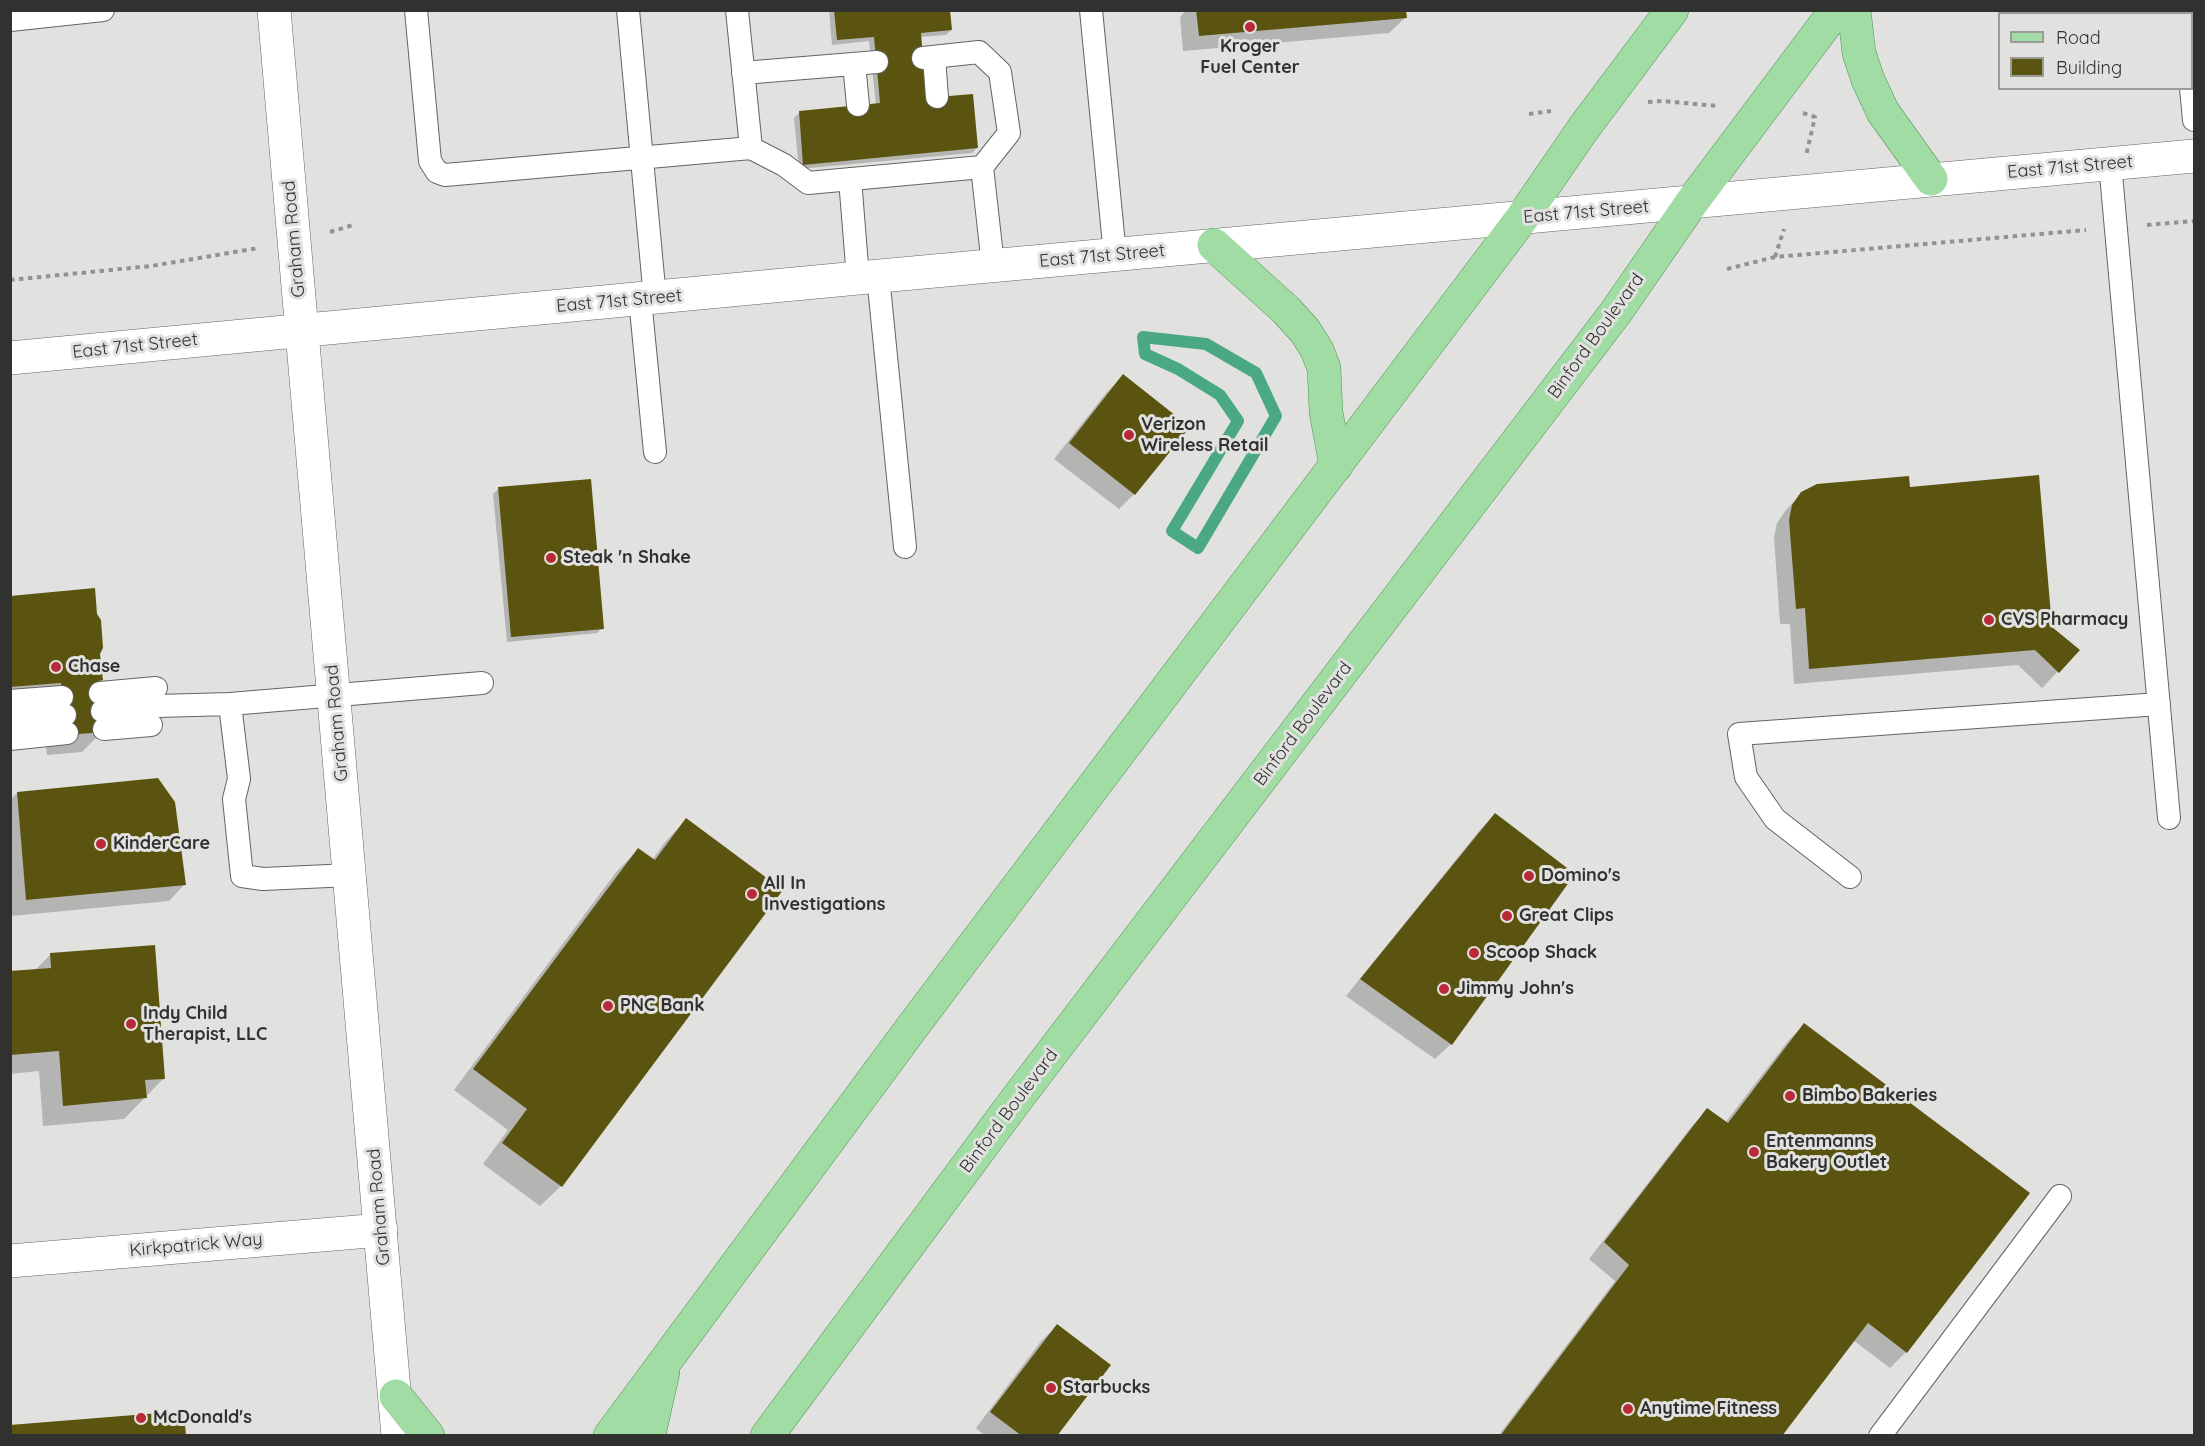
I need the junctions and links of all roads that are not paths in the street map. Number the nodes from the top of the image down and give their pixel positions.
1 (103, 10) edge
2 (274, 10) edge
3 (416, 10) edge
4 (628, 10) edge
5 (737, 10) edge
6 (1091, 10) edge
7 (1672, 10) edge
8 (1836, 10) edge
9 (1854, 10) edge
10 (10, 20) edge
11 (743, 73) junction
12 (2192, 90) edge
13 (937, 97) dead end
14 (858, 105) dead end
15 (2194, 120) edge
16 (751, 148) junction
17 (2194, 156) edge
18 (642, 158) junction
19 (2110, 163) junction
20 (982, 167) junction
21 (859, 172) junction
22 (1931, 179) junction
23 (1692, 202) junction
24 (1522, 218) junction
25 (1214, 245) junction
26 (1115, 255) junction
27 (993, 265) junction
28 (868, 277) junction
29 (648, 299) junction
30 (302, 330) junction
31 (10, 358) edge
32 (654, 452) dead end
33 (1336, 466) junction
34 (905, 547) dead end
35 (482, 683) dead end
36 (334, 695) junction
37 (10, 701) edge
38 (230, 704) junction
39 (2159, 704) junction
40 (102, 711) dead end
41 (64, 715) junction
42 (10, 720) edge
43 (10, 739) edge
44 (2169, 818) dead end
45 (350, 875) junction
46 (1850, 877) dead end
47 (2060, 1196) dead end
48 (381, 1230) junction
49 (10, 1261) edge
50 (665, 1362) junction
51 (396, 1396) junction
52 (398, 1436) edge
53 (428, 1436) edge
54 (610, 1436) edge
55 (647, 1436) edge
56 (767, 1436) edge
57 (1880, 1436) edge

1 - 10 lane
2 - 30 main road, Graham Road
3 - 18 lane
4 - 18 lane
5 - 11 lane
6 - 26 lane
7 - 24 main road
8 - 23 main road, Binford Boulevard
9 - 22 main road
11 - 14 lane
11 - 16 lane
12 - 15 lane
13 - 20 lane
16 - 18 lane
16 - 21 lane
17 - 19 main road, East 71st Street
18 - 29 lane
19 - 22 main road, East 71st Street
19 - 39 lane
20 - 21 lane
20 - 27 lane
21 - 28 lane
22 - 23 main road, East 71st Street
23 - 24 main road, East 71st Street
23 - 56 main road, Binford Boulevard
24 - 25 main road, East 71st Street
24 - 33 main road
25 - 26 main road, East 71st Street
25 - 33 main road
26 - 27 main road, East 71st Street
27 - 28 main road, East 71st Street
28 - 29 main road, East 71st Street
28 - 34 lane
29 - 30 main road, East 71st Street
29 - 32 lane
30 - 31 main road, East 71st Street
30 - 36 main road, Graham Road
33 - 50 main road
35 - 36 lane
36 - 38 lane
36 - 45 main road, Graham Road
37 - 41 lane
38 - 40 lane
38 - 45 lane
39 - 44 lane
39 - 46 lane
41 - 42 lane
41 - 43 lane
45 - 48 main road, Graham Road
47 - 57 lane
48 - 49 main road, Kirkpatrick Way
48 - 51 main road, Graham Road
50 - 54 main road
50 - 55 main road
51 - 52 main road, Graham Road
51 - 53 main road

